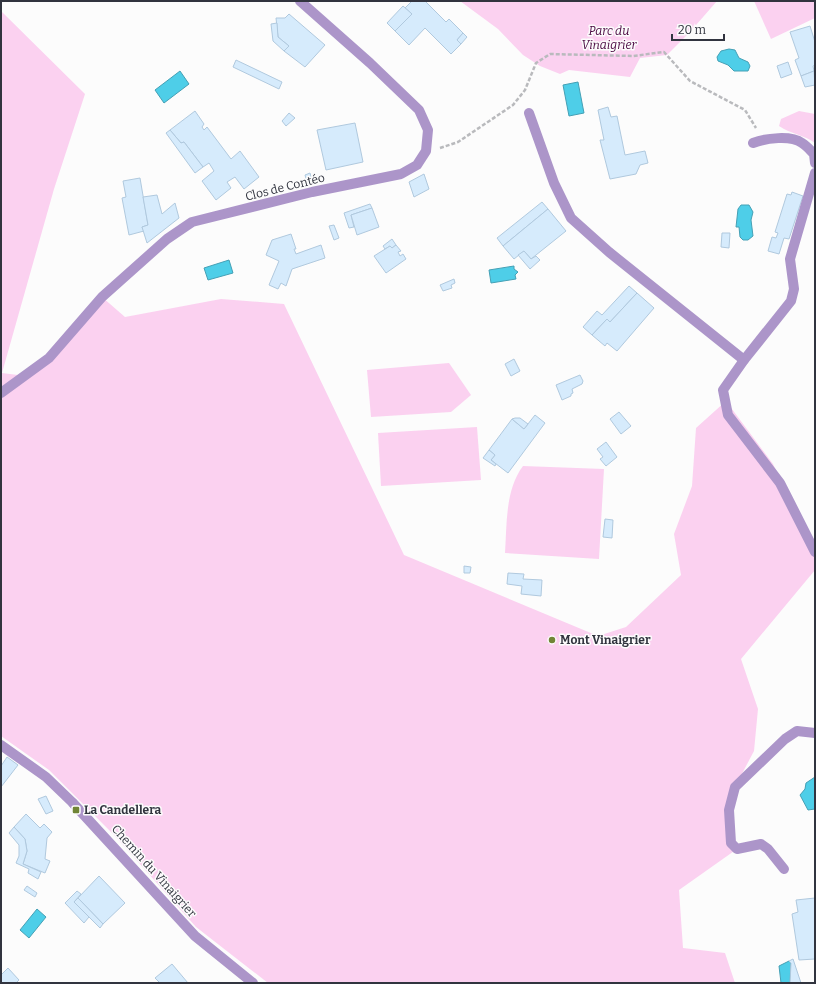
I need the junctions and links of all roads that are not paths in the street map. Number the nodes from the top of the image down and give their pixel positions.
1 (300, 1) edge
2 (529, 113) dead end
3 (753, 143) dead end
4 (815, 163) edge
5 (815, 173) edge
6 (744, 360) junction
7 (1, 393) edge
8 (815, 552) edge
9 (815, 733) edge
10 (1, 745) edge
11 (784, 869) dead end
12 (253, 983) edge

1 - 7 street, Clos de Contéo
2 - 6 street
3 - 4 street
5 - 6 street
6 - 8 street
9 - 11 street
10 - 12 street, Chemin du Vinaigrier

